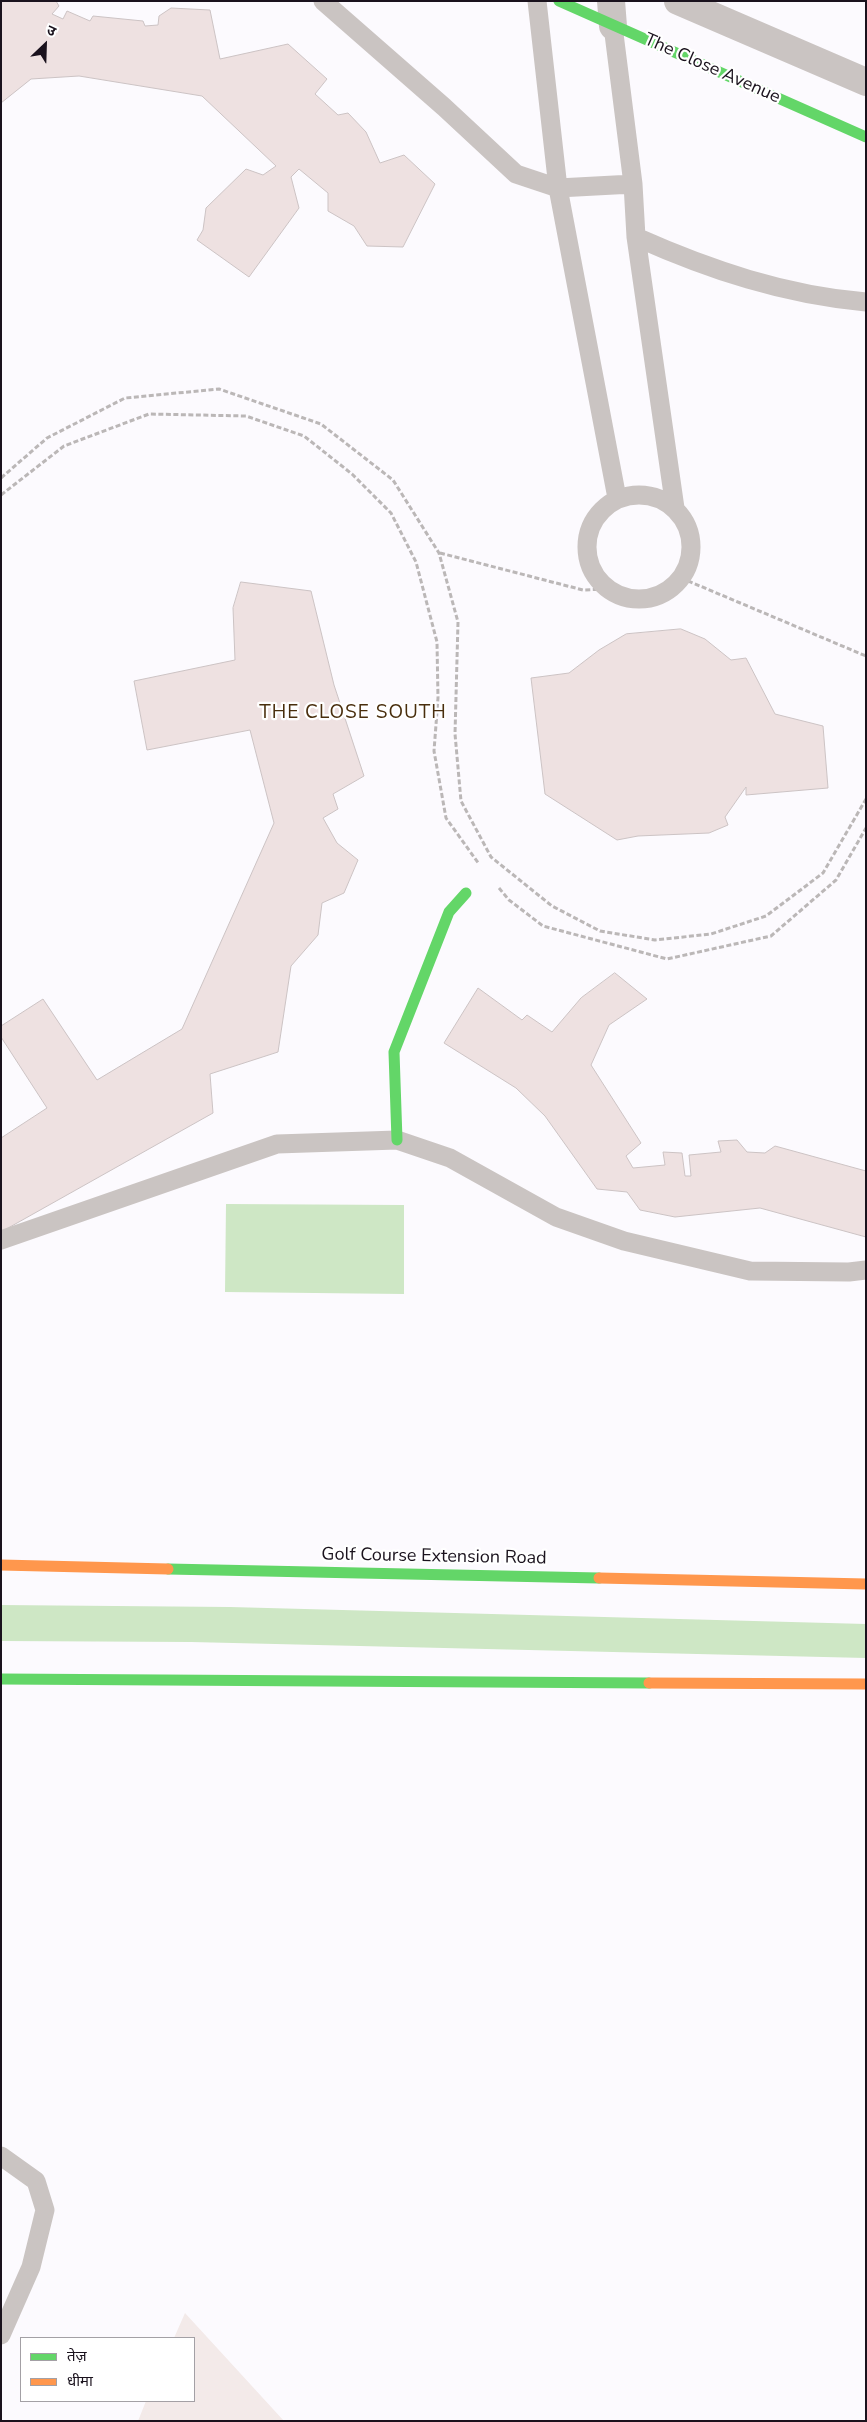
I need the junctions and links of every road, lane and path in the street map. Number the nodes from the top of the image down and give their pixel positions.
1 (323, 1) edge
2 (537, 1) edge
3 (559, 1) edge
4 (678, 1) edge
5 (612, 14) edge
6 (866, 82) edge
7 (863, 130) edge
8 (632, 184) junction
9 (558, 188) junction
10 (636, 237) junction
11 (866, 302) edge
12 (1, 478) edge
13 (1, 495) edge
14 (617, 498) junction
15 (675, 508) junction
16 (439, 553) junction
17 (681, 578) junction
18 (608, 589) junction
19 (866, 656) edge
20 (866, 799) edge
21 (866, 828) edge
22 (485, 871) dead end
23 (497, 885) dead end
24 (466, 893) dead end
25 (397, 1140) junction
26 (1, 1240) edge
27 (866, 1270) edge
28 (1, 1565) edge
29 (866, 1584) edge
30 (1, 1679) edge
31 (866, 1684) edge
32 (1, 2156) edge
33 (1, 2334) edge

1 - 9 lane
2 - 9 lane
3 - 5 main road, The Close Avenue
4 - 6 street
5 - 7 main road, The Close Avenue
5 - 8 lane
8 - 9 lane
8 - 10 lane
9 - 14 lane
10 - 11 lane
10 - 15 lane
12 - 16 path
13 - 22 path
14 - 15 lane
14 - 18 lane
15 - 17 lane
16 - 18 path
16 - 20 path
17 - 18 lane
17 - 19 path
21 - 23 path
24 - 25 main road
25 - 26 lane
25 - 27 lane
28 - 29 main road, Golf Course Extension Road
30 - 31 main road
32 - 33 lane

